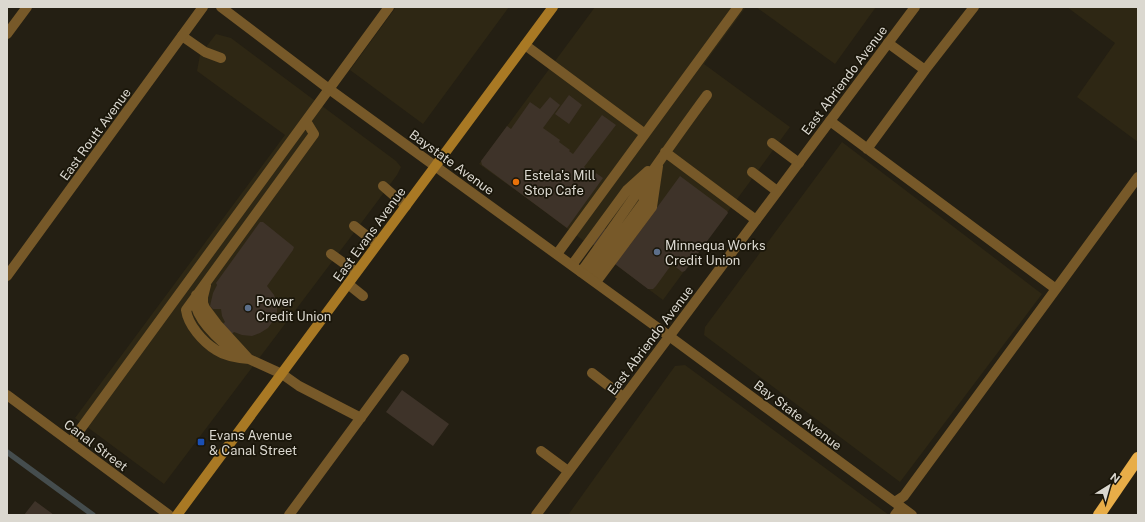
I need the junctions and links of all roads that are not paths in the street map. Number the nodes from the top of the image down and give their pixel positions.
1 (27, 7) edge
2 (203, 7) edge
3 (221, 7) edge
4 (389, 7) edge
5 (553, 7) edge
6 (738, 7) edge
7 (915, 7) edge
8 (974, 7) edge
9 (7, 34) edge
10 (182, 36) junction
11 (888, 43) junction
12 (524, 45) junction
13 (221, 58) dead end
14 (925, 70) junction
15 (329, 89) junction
16 (708, 95) dead end
17 (306, 121) junction
18 (830, 121) junction
19 (645, 134) junction
20 (772, 143) dead end
21 (867, 148) junction
22 (665, 152) junction
23 (658, 162) junction
24 (798, 163) junction
25 (435, 165) junction
26 (752, 172) dead end
27 (1138, 178) edge
28 (383, 186) dead end
29 (777, 191) junction
30 (406, 206) junction
31 (756, 220) junction
32 (354, 226) dead end
33 (377, 244) junction
34 (332, 254) dead end
35 (557, 254) junction
36 (572, 265) junction
37 (356, 272) junction
38 (7, 276) edge
39 (209, 277) junction
40 (589, 277) junction
41 (348, 284) junction
42 (1056, 289) junction
43 (363, 296) dead end
44 (669, 336) junction
45 (249, 359) junction
46 (404, 360) dead end
47 (592, 373) dead end
48 (282, 374) junction
49 (7, 395) edge
50 (623, 397) junction
51 (361, 418) junction
52 (71, 442) junction
53 (541, 451) dead end
54 (1138, 458) edge
55 (568, 471) junction
56 (898, 504) junction
57 (169, 515) edge
58 (177, 515) edge
59 (289, 515) edge
60 (536, 515) edge
61 (895, 515) edge
62 (912, 515) edge
63 (1099, 515) edge

1 - 9 street
2 - 10 street, East Routt Avenue
3 - 15 street, Baystate Avenue
4 - 15 street
5 - 12 street, East Evans Avenue
6 - 19 street
7 - 11 street, East Abriendo Avenue
8 - 14 street
10 - 13 street
10 - 38 street, East Routt Avenue
11 - 14 street
11 - 18 street, East Abriendo Avenue
12 - 19 street
12 - 25 street, East Evans Avenue
14 - 21 street
15 - 17 street
15 - 25 street, Baystate Avenue
16 - 22 street
17 - 39 street
17 - 52 street
18 - 21 street
18 - 24 street, East Abriendo Avenue
19 - 35 street
20 - 24 street
21 - 42 street
22 - 23 street
22 - 31 street
23 - 36 street
23 - 40 street
23 - 40 street
24 - 29 street, East Abriendo Avenue
25 - 30 street, East Evans Avenue
25 - 35 street, Baystate Avenue
26 - 29 street
27 - 42 street
28 - 30 street
29 - 31 street, East Abriendo Avenue
30 - 33 street, East Evans Avenue
31 - 44 street, East Abriendo Avenue
32 - 33 street
33 - 37 street, East Evans Avenue
34 - 37 street
35 - 36 street, Baystate Avenue
36 - 40 street, Baystate Avenue
37 - 41 street, East Evans Avenue
39 - 45 street
39 - 45 street
40 - 44 street, Baystate Avenue
41 - 43 street
41 - 48 street, East Evans Avenue
42 - 56 street
44 - 50 street, East Abriendo Avenue
44 - 56 street, Bay State Avenue
45 - 48 street
46 - 51 street
47 - 50 street
48 - 51 street
48 - 58 street, East Evans Avenue
49 - 52 street, Canal Street
50 - 55 street, East Abriendo Avenue
51 - 59 street
52 - 57 street, Canal Street
53 - 55 street
54 - 63 highway
55 - 60 street, East Abriendo Avenue
56 - 61 street
56 - 62 street, Bay State Avenue

